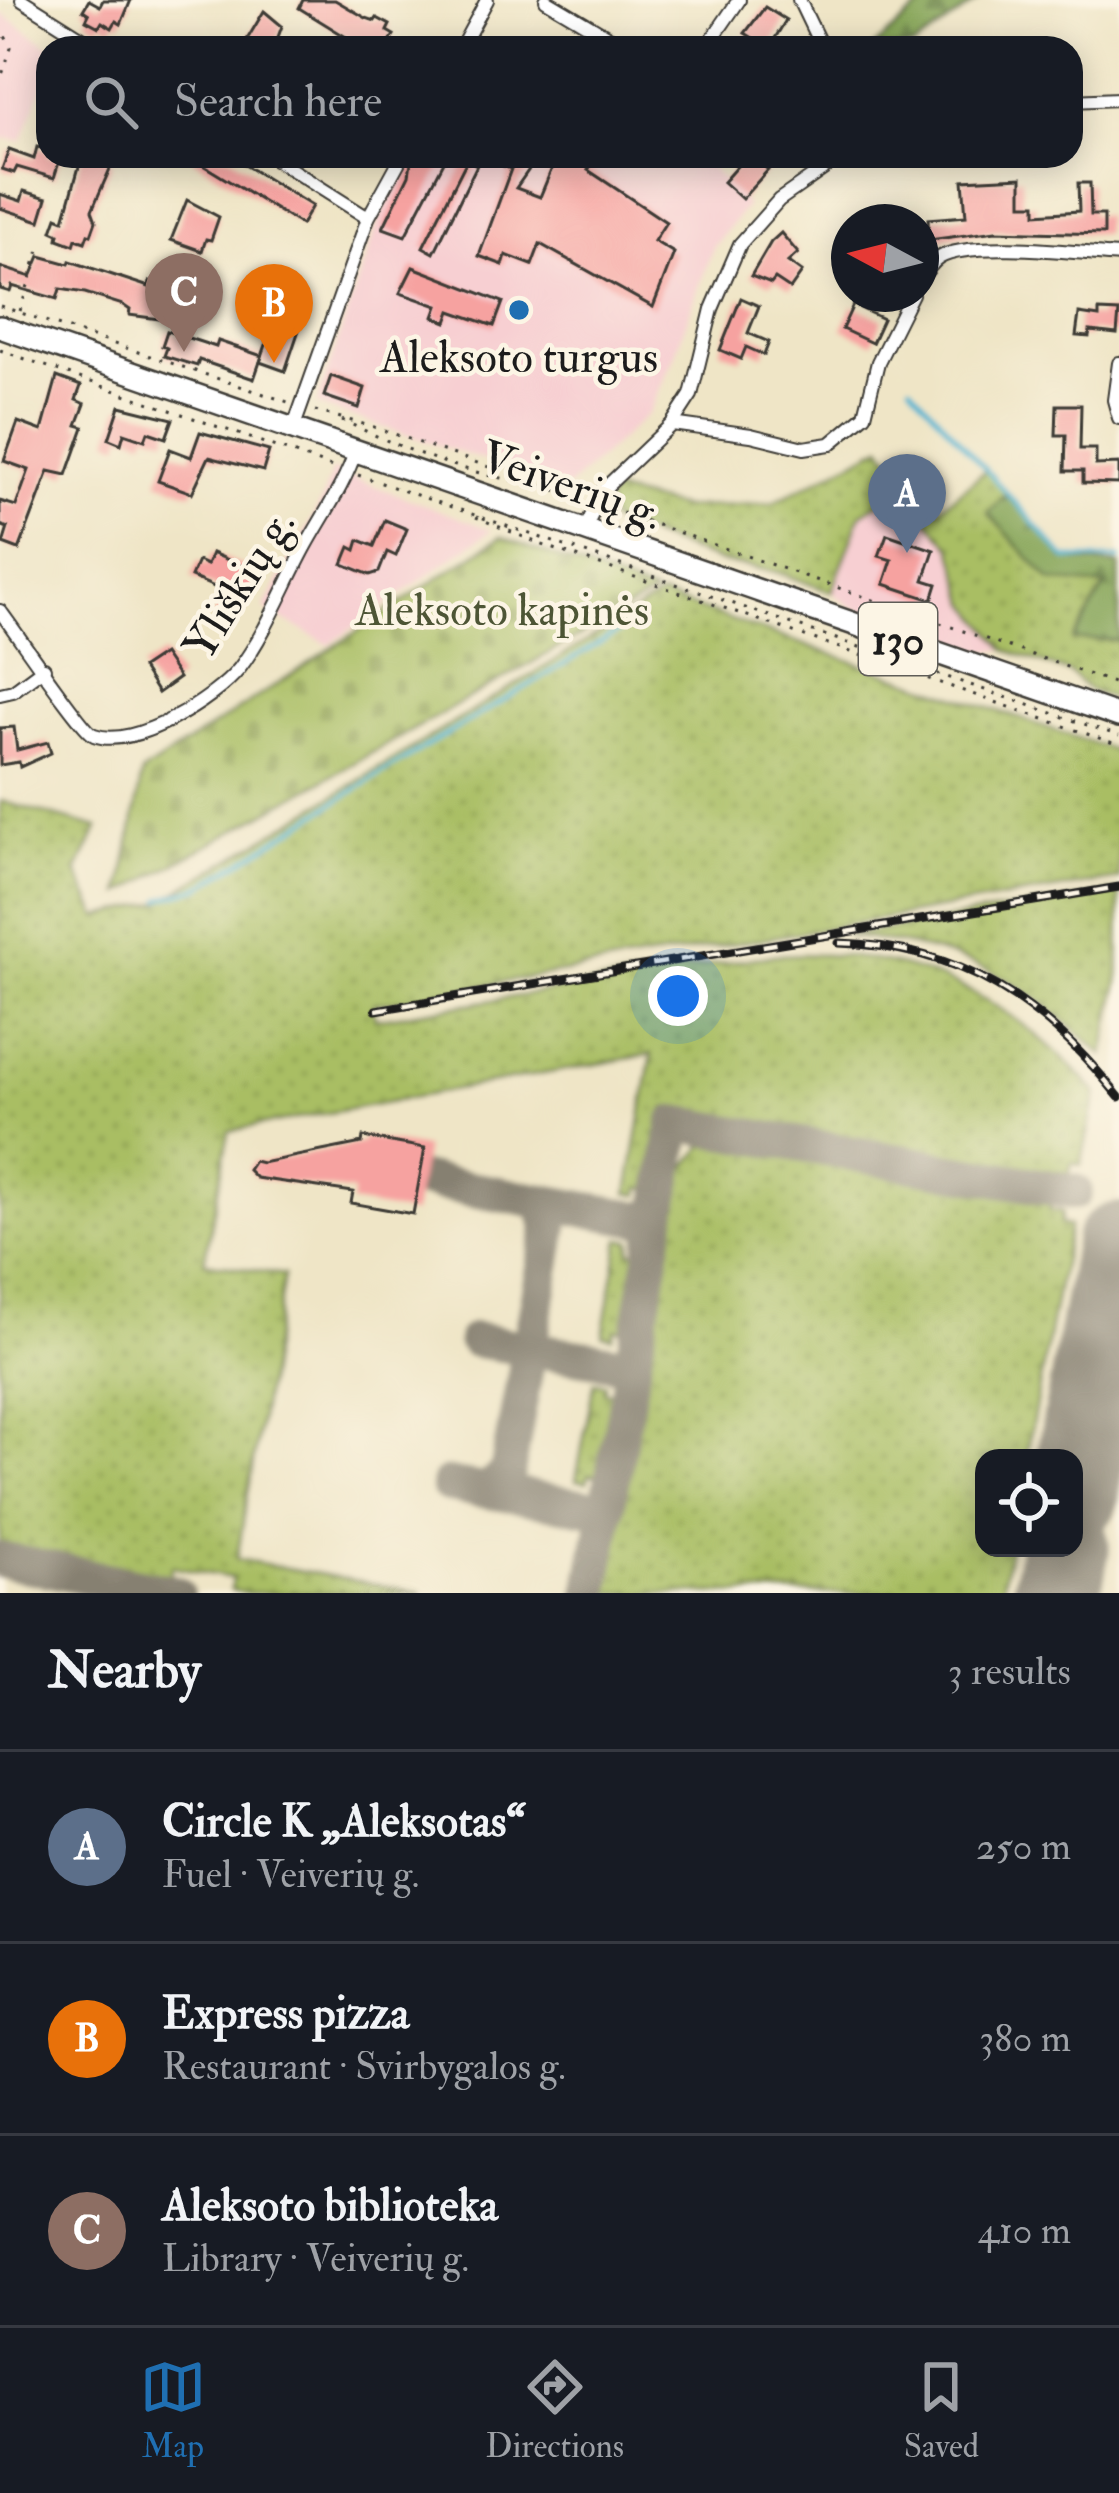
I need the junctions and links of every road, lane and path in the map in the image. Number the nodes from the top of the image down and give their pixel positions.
1 (22, 0) edge
2 (487, 0) edge
3 (546, 0) edge
4 (739, 0) edge
5 (799, 0) edge
6 (0, 26) edge
7 (79, 36) edge
8 (467, 36) edge
9 (606, 36) edge
10 (714, 36) edge
11 (816, 36) edge
12 (0, 81) edge
13 (1119, 99) edge
14 (1083, 100) edge
15 (289, 168) edge
16 (395, 168) edge
17 (825, 168) edge
18 (368, 218) junction
19 (43, 248) dead end
20 (1119, 256) edge
21 (939, 259) edge
22 (0, 305) edge
23 (20, 312) junction
24 (903, 312) edge
25 (0, 327) edge
26 (0, 350) edge
27 (1119, 363) edge
28 (301, 406) junction
29 (1119, 418) edge
30 (672, 424) junction
31 (293, 429) junction
32 (352, 461) junction
33 (595, 504) junction
34 (470, 512) junction
35 (585, 530) junction
36 (0, 611) edge
37 (44, 668) junction
38 (1119, 686) edge
39 (0, 694) edge
40 (1119, 716) edge
41 (1119, 736) edge
42 (1119, 745) edge

1 - 7 street
2 - 8 street
3 - 9 street
4 - 10 street
5 - 11 street
6 - 12 path
13 - 14 street
15 - 18 street
16 - 18 street
17 - 30 street
18 - 28 street
19 - 23 path
20 - 21 street
22 - 23 path
23 - 28 path
24 - 30 street
25 - 31 main road, Veiverių g. / 130
26 - 32 path
27 - 29 street
28 - 31 street
28 - 33 path
30 - 33 street
31 - 32 main road, Veiverių g. / 130
32 - 34 path
32 - 35 main road, Veiverių g. / 130
32 - 37 street, Yliškių g.
33 - 35 street
33 - 38 path
34 - 41 path
34 - 42 path
35 - 40 main road, Veiverių g. / 130
36 - 37 street, Yliškių g.
37 - 39 street

